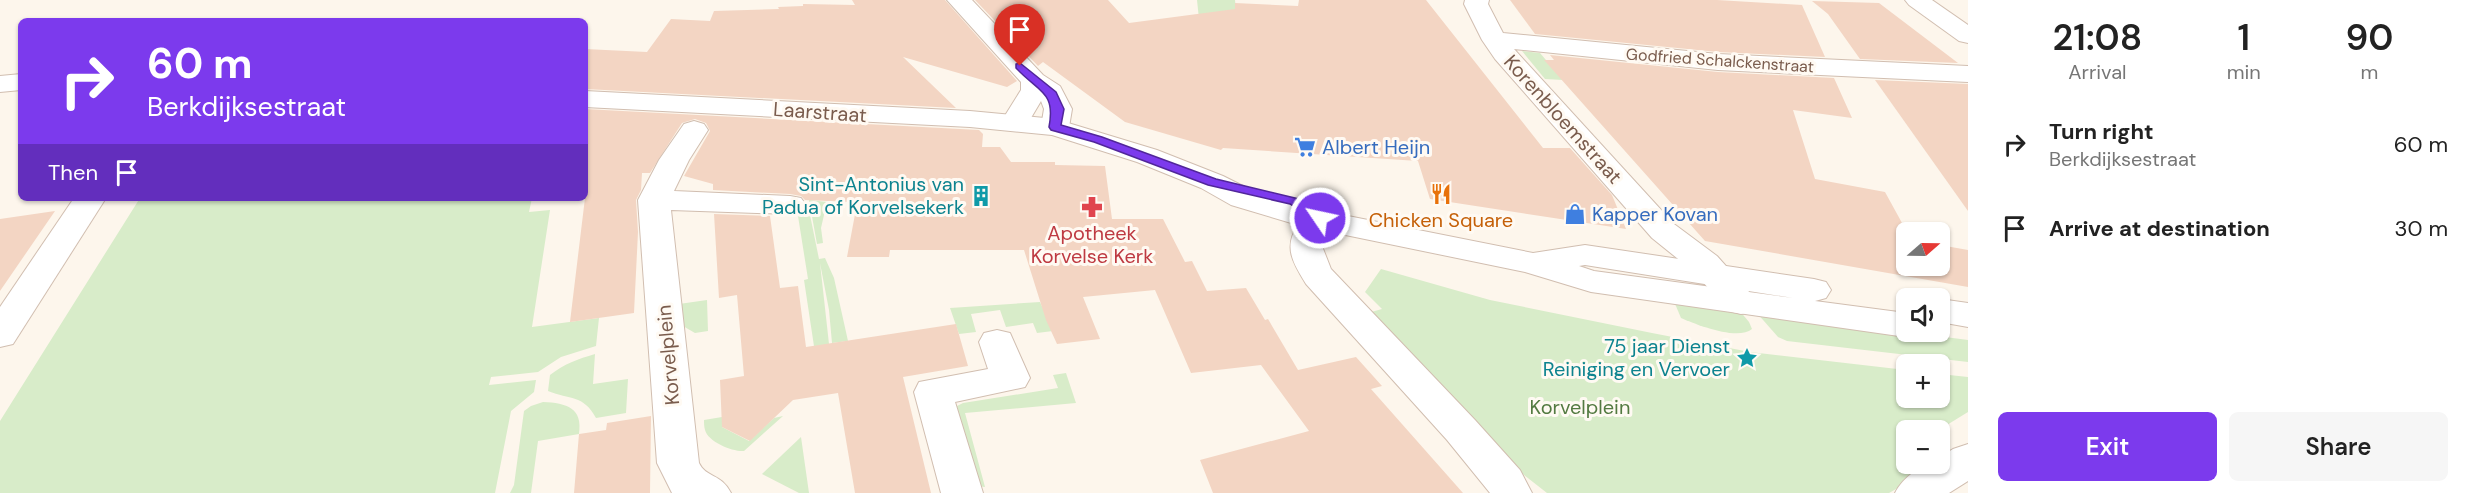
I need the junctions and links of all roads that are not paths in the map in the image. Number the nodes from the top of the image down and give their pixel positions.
1 (959, 0) edge
2 (1477, 0) edge
3 (1917, 0) edge
4 (1968, 36) edge
5 (1494, 40) junction
6 (1957, 73) edge
7 (1034, 81) junction
8 (18, 82) edge
9 (0, 84) edge
10 (1968, 89) edge
11 (588, 99) edge
12 (702, 117) junction
13 (1016, 122) junction
14 (1055, 127) junction
15 (654, 200) junction
16 (88, 201) edge
17 (790, 205) dead end
18 (1320, 218) junction
19 (1663, 231) junction
20 (1718, 275) junction
21 (1659, 279) junction
22 (1741, 303) junction
23 (1896, 303) edge
24 (1896, 325) edge
25 (0, 335) edge
26 (997, 342) dead end
27 (1968, 460) edge
28 (1513, 489) edge
29 (710, 493) edge
30 (962, 493) edge
31 (1916, 493) edge

1 - 7 street
2 - 5 street, Korenbloemstraat
3 - 4 street
5 - 6 street, Godfried Schalckenstraat
5 - 19 street, Korenbloemstraat
6 - 10 street
7 - 13 street
7 - 14 street
8 - 9 street
11 - 12 street, Laarstraat
12 - 13 street, Laarstraat
12 - 15 street
13 - 14 street, Laarstraat
14 - 18 street
15 - 17 street
15 - 29 street, Korvelplein
16 - 25 street
18 - 21 street
18 - 28 street
19 - 20 street, Korenbloemstraat
19 - 21 street
20 - 21 street
20 - 22 street, Korenbloemstraat
20 - 23 street
21 - 22 street
22 - 24 street
26 - 30 street
27 - 31 street

